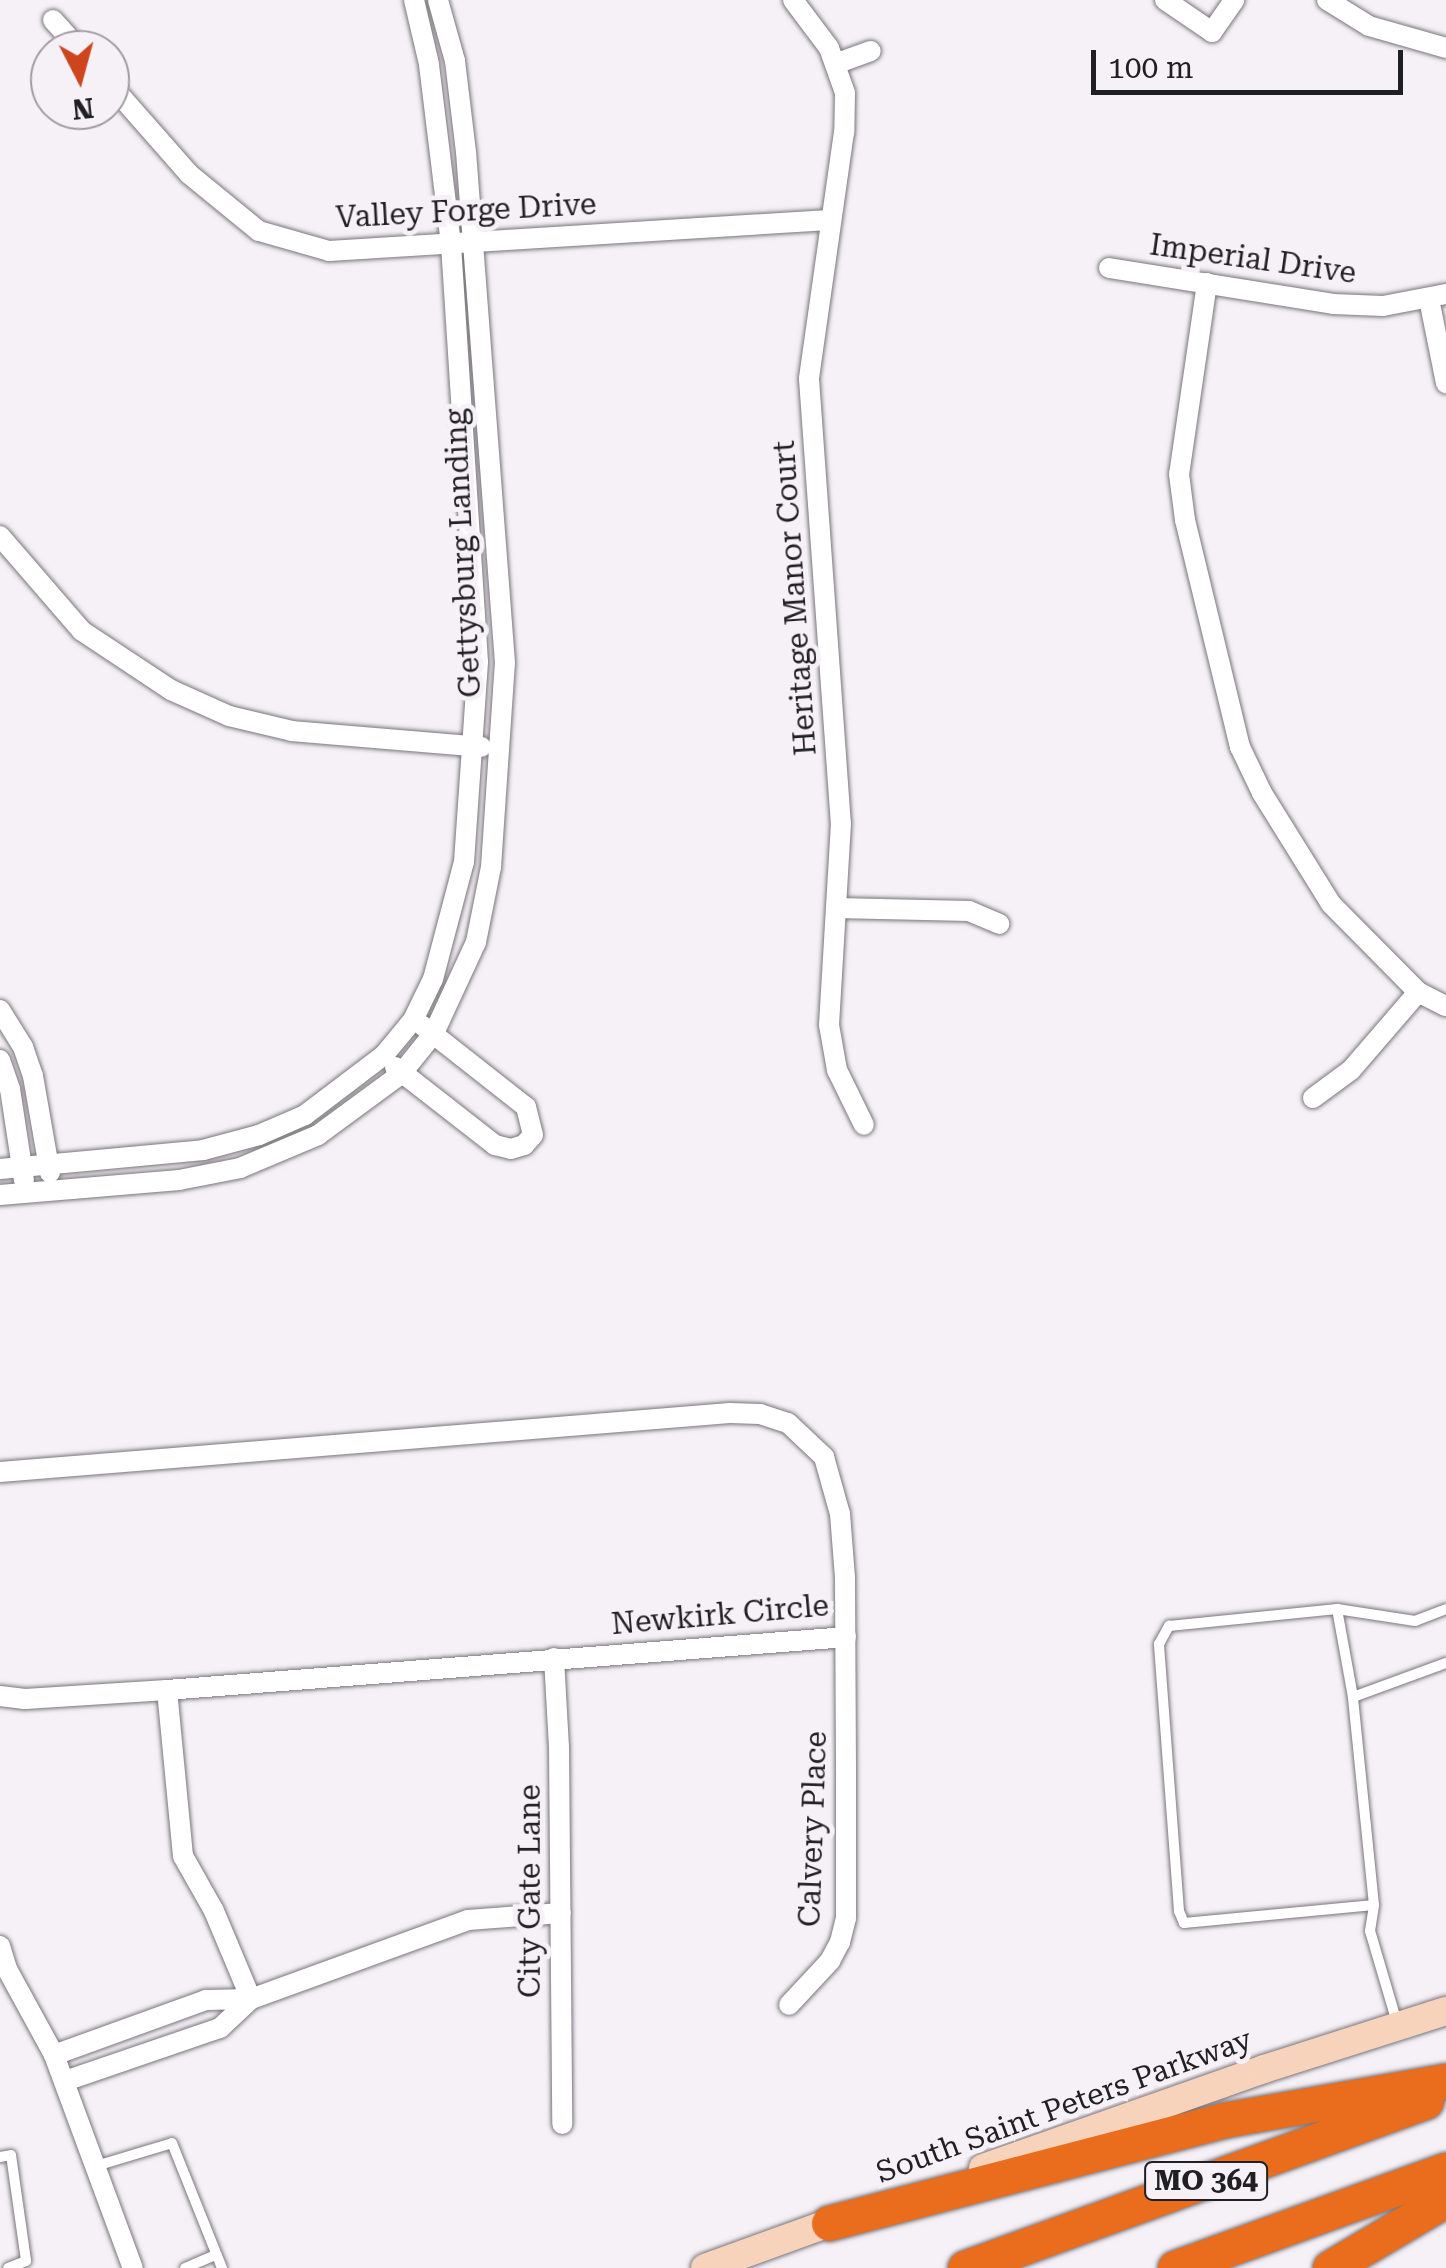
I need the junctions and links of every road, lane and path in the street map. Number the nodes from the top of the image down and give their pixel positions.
1 (414, 0) edge
2 (438, 0) edge
3 (793, 0) edge
4 (1164, 0) edge
5 (1234, 0) edge
6 (1326, 0) edge
7 (53, 20) dead end
8 (62, 30) edge
9 (1446, 48) edge
10 (870, 52) dead end
11 (835, 64) junction
12 (130, 107) edge
13 (828, 220) junction
14 (474, 243) junction
15 (451, 244) junction
16 (1110, 268) dead end
17 (1207, 283) junction
18 (1437, 296) edge
19 (1446, 384) edge
20 (0, 536) edge
21 (470, 746) junction
22 (498, 748) junction
23 (836, 908) junction
24 (999, 924) dead end
25 (1418, 992) junction
26 (1446, 1006) edge
27 (0, 1010) edge
28 (413, 1020) junction
29 (434, 1033) junction
30 (384, 1055) junction
31 (0, 1060) edge
32 (401, 1074) junction
33 (1313, 1098) dead end
34 (864, 1125) dead end
35 (49, 1164) junction
36 (22, 1168) junction
37 (0, 1169) edge
38 (52, 1190) junction
39 (26, 1193) junction
40 (0, 1194) edge
41 (0, 1472) edge
42 (1337, 1609) junction
43 (1446, 1610) edge
44 (846, 1637) junction
45 (554, 1658) junction
46 (1446, 1663) edge
47 (167, 1690) junction
48 (0, 1696) edge
49 (1353, 1697) junction
50 (1374, 1905) junction
51 (561, 1913) junction
52 (0, 1946) edge
53 (4, 1967) edge
54 (251, 1999) junction
55 (789, 2005) dead end
56 (1446, 2011) edge
57 (1398, 2027) junction
58 (54, 2054) junction
59 (1446, 2081) edge
60 (64, 2082) junction
61 (1446, 2094) edge
62 (562, 2124) dead end
63 (0, 2157) edge
64 (95, 2166) junction
65 (1446, 2170) edge
66 (1446, 2200) edge
67 (829, 2224) junction
68 (216, 2255) junction
69 (8, 2268) edge
70 (133, 2268) edge
71 (185, 2268) edge
72 (222, 2268) edge
73 (705, 2268) edge
74 (965, 2268) edge
75 (1175, 2268) edge
76 (1330, 2268) edge

1 - 15 street, Gettysburg Landing
2 - 14 street, Gettysburg Landing
3 - 11 street, Heritage Manor Court
4 - 5 street
6 - 9 street
7 - 8 street
10 - 11 street
11 - 13 street, Heritage Manor Court
12 - 15 street, Valley Forge Drive
13 - 14 street, Valley Forge Drive
13 - 23 street, Heritage Manor Court
14 - 15 street, Valley Forge Drive
14 - 22 street, Gettysburg Landing
15 - 21 street, Gettysburg Landing
16 - 17 street, Imperial Drive
17 - 18 street, Imperial Drive
17 - 25 street
18 - 19 street
20 - 21 street
21 - 22 street
21 - 28 street, Gettysburg Landing
22 - 29 street, Gettysburg Landing
23 - 24 street
23 - 34 street, Heritage Manor Court
25 - 26 street
25 - 33 street
27 - 35 street
28 - 29 street
28 - 30 street, Gettysburg Landing
29 - 32 street, Gettysburg Landing
29 - 32 street
30 - 32 street
30 - 35 street, Gettysburg Landing
31 - 36 street
32 - 38 street, Gettysburg Landing
35 - 36 street, Gettysburg Landing
35 - 38 street
36 - 37 street, Gettysburg Landing
36 - 39 street
38 - 39 street, Gettysburg Landing
39 - 40 street, Gettysburg Landing
41 - 44 street, Newkirk Circle
42 - 43 lane
42 - 49 lane
42 - 50 lane
44 - 45 street, Newkirk Circle
44 - 55 street, Calvery Place
45 - 47 street, Newkirk Circle
45 - 51 street, City Gate Lane
46 - 49 lane
47 - 48 street, Newkirk Circle
47 - 54 street
49 - 50 lane
50 - 57 lane
51 - 54 street
51 - 62 street, City Gate Lane
52 - 53 street
53 - 58 street
54 - 58 street
54 - 60 street
56 - 57 main road, South Saint Peters Parkway
57 - 67 main road, South Saint Peters Parkway
58 - 60 street
59 - 67 highway
60 - 64 street
61 - 74 highway, MO 364
63 - 69 lane
64 - 68 lane
64 - 70 street
65 - 75 highway, MO 364
66 - 76 highway
67 - 73 main road, South Saint Peters Parkway
68 - 71 lane
68 - 72 lane

